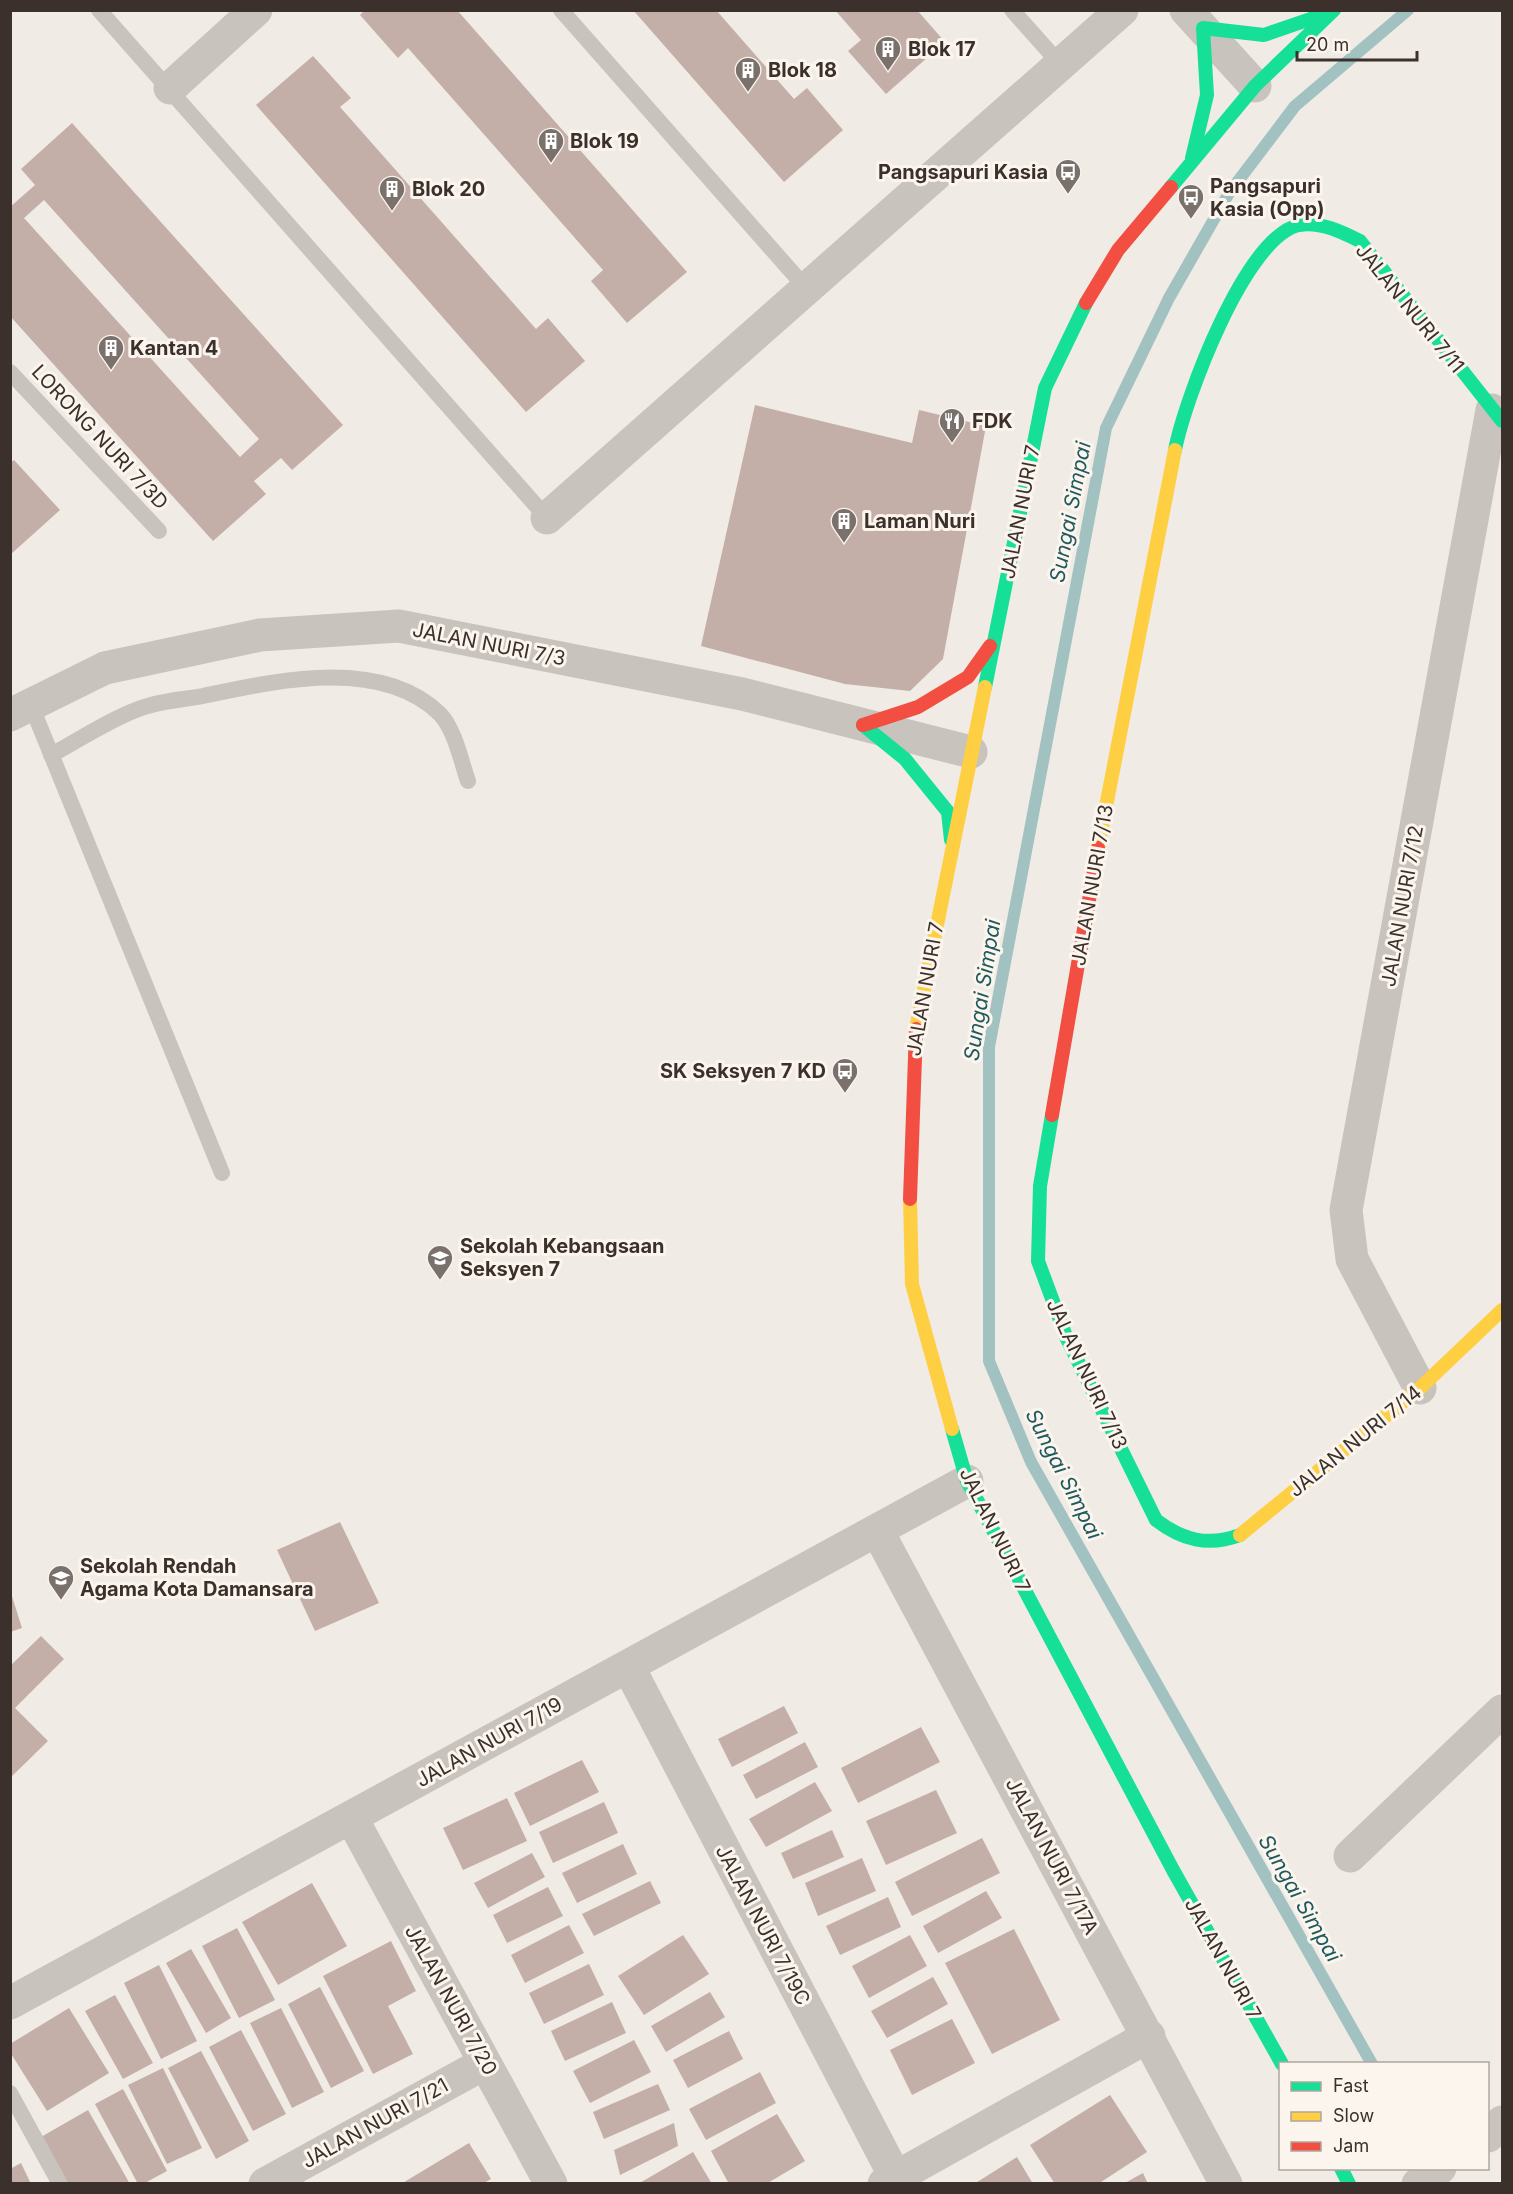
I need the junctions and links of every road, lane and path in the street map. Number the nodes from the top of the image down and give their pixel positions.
1 (99, 10) edge
2 (256, 10) edge
3 (561, 10) edge
4 (1012, 10) edge
5 (1122, 10) edge
6 (1333, 11) edge
7 (1194, 19) edge
8 (1060, 64) junction
9 (1255, 86) junction
10 (170, 88) junction
11 (1191, 162) junction
12 (1300, 225) joint
13 (806, 288) junction
14 (10, 372) edge
15 (1497, 415) edge
16 (547, 518) joint
17 (159, 531) dead end
18 (993, 642) junction
19 (21, 710) edge
20 (863, 725) junction
21 (971, 752) junction
22 (51, 755) junction
23 (468, 781) dead end
24 (952, 845) junction
25 (222, 1173) dead end
26 (1503, 1310) edge
27 (1420, 1388) junction
28 (967, 1481) junction
29 (877, 1530) junction
30 (1191, 1542) joint
31 (628, 1666) junction
32 (1503, 1711) edge
33 (351, 1817) junction
34 (1350, 1856) dead end
35 (10, 2004) edge
36 (1149, 2036) junction
37 (1281, 2062) edge
38 (485, 2063) junction
39 (10, 2094) edge
40 (1503, 2122) edge
41 (1489, 2135) edge
42 (1342, 2170) edge
43 (1439, 2170) edge
44 (893, 2181) edge
45 (60, 2184) edge
46 (265, 2184) edge
47 (551, 2184) edge
48 (1226, 2184) edge
49 (1349, 2184) edge
50 (1418, 2184) edge

1 - 10 lane
2 - 10 street
3 - 13 lane
4 - 8 lane
5 - 8 street
6 - 7 street
6 - 9 street, JALAN NURI 7
7 - 9 street
7 - 11 street
8 - 13 street
9 - 11 street, JALAN NURI 7
10 - 16 lane
11 - 18 street, JALAN NURI 7
12 - 15 street, JALAN NURI 7/11
12 - 30 street, JALAN NURI 7/13
13 - 16 street
14 - 17 lane, LORONG NURI 7/3D
15 - 27 street, JALAN NURI 7/12
18 - 20 street
18 - 21 street, JALAN NURI 7
19 - 20 street, JALAN NURI 7/3
19 - 22 lane
20 - 21 street, JALAN NURI 7/3
20 - 24 street
21 - 24 street, JALAN NURI 7
22 - 23 lane
22 - 25 lane
24 - 28 street, JALAN NURI 7
26 - 27 street, JALAN NURI 7/14
27 - 30 street, JALAN NURI 7/14
28 - 29 street, JALAN NURI 7/19
28 - 37 street, JALAN NURI 7
29 - 31 street, JALAN NURI 7/19
29 - 36 street, JALAN NURI 7/17A
31 - 33 street, JALAN NURI 7/19
31 - 44 street, JALAN NURI 7/19C
32 - 34 street
33 - 35 street, JALAN NURI 7/19
33 - 38 street, JALAN NURI 7/20
36 - 44 street
36 - 48 street, JALAN NURI 7/17A
38 - 46 street, JALAN NURI 7/21
38 - 47 street, JALAN NURI 7/20
39 - 45 lane
40 - 41 street
42 - 49 street
43 - 50 street

